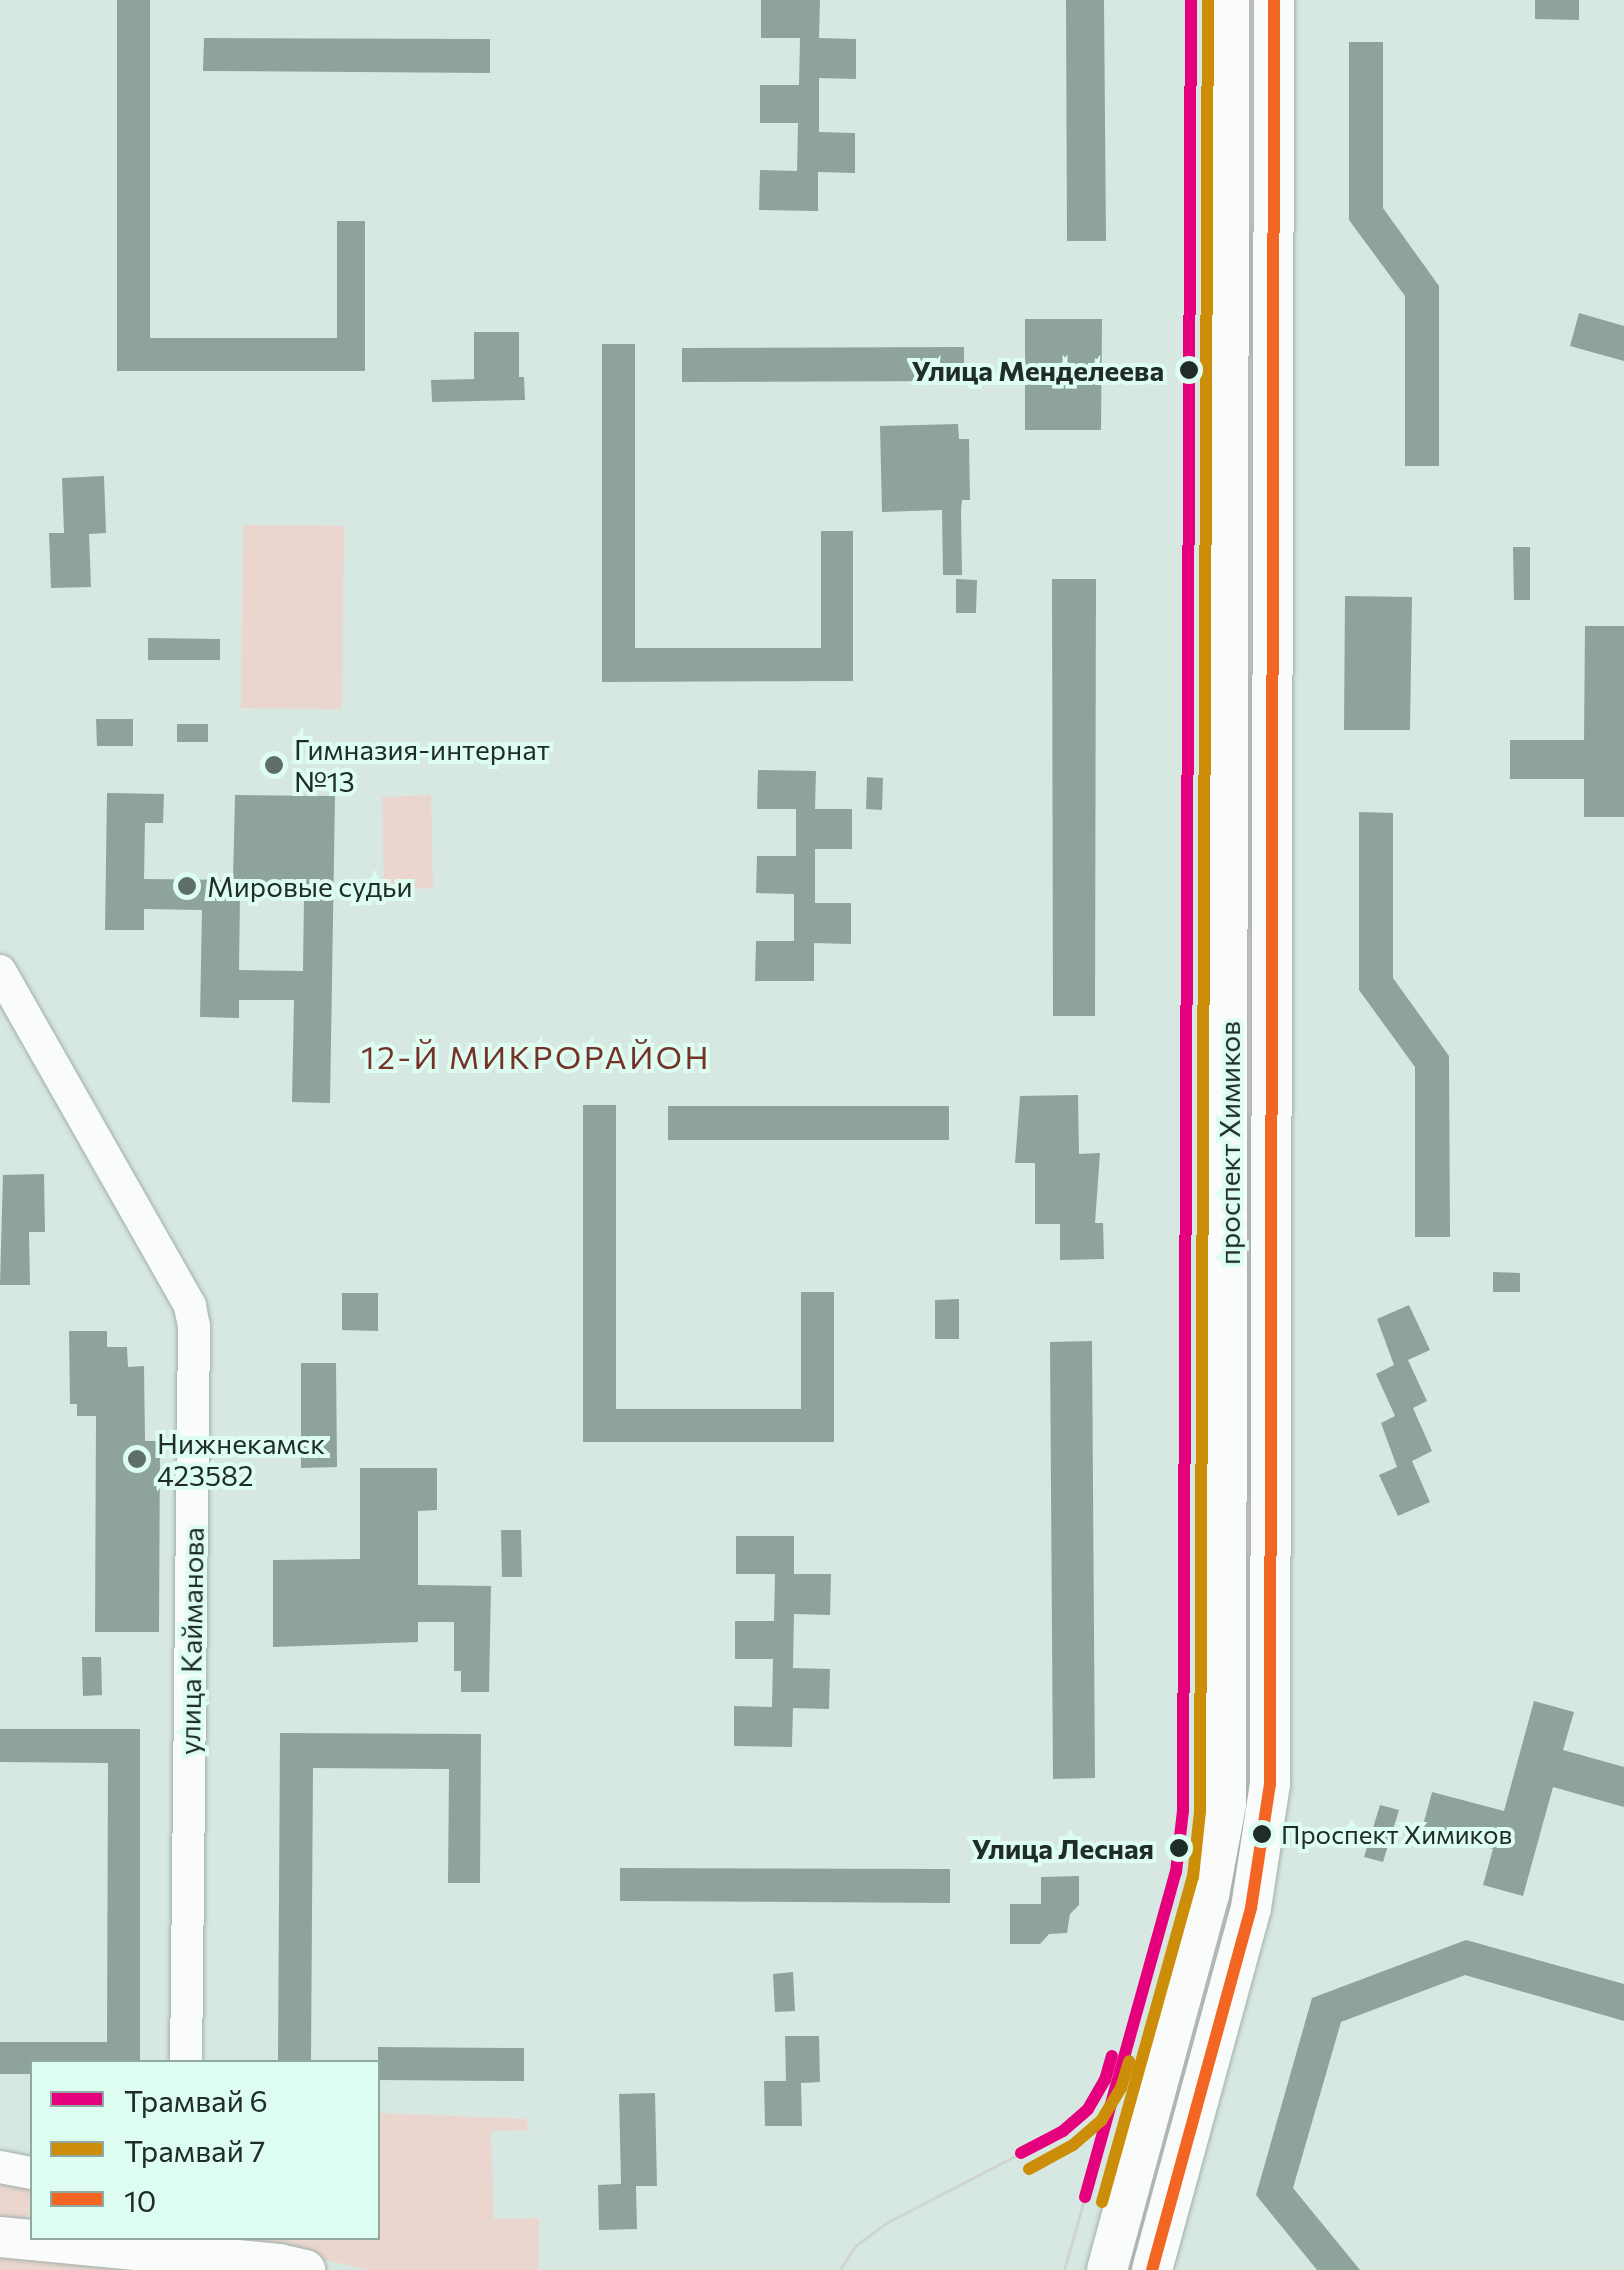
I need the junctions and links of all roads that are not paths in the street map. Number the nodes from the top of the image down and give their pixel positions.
1 (1229, 0) edge
2 (1274, 0) edge
3 (0, 971) edge
4 (186, 2060) edge
5 (0, 2167) edge
6 (30, 2172) edge
7 (0, 2237) edge
8 (30, 2239) edge
9 (55, 2240) edge
10 (184, 2247) edge
11 (305, 2270) edge
12 (1108, 2270) edge
13 (1152, 2270) edge

1 - 12 main road, проспект Химиков
2 - 13 main road, проспект Химиков
3 - 4 street, улица Кайманова
5 - 6 street
7 - 8 main road
9 - 10 main road
10 - 11 main road

